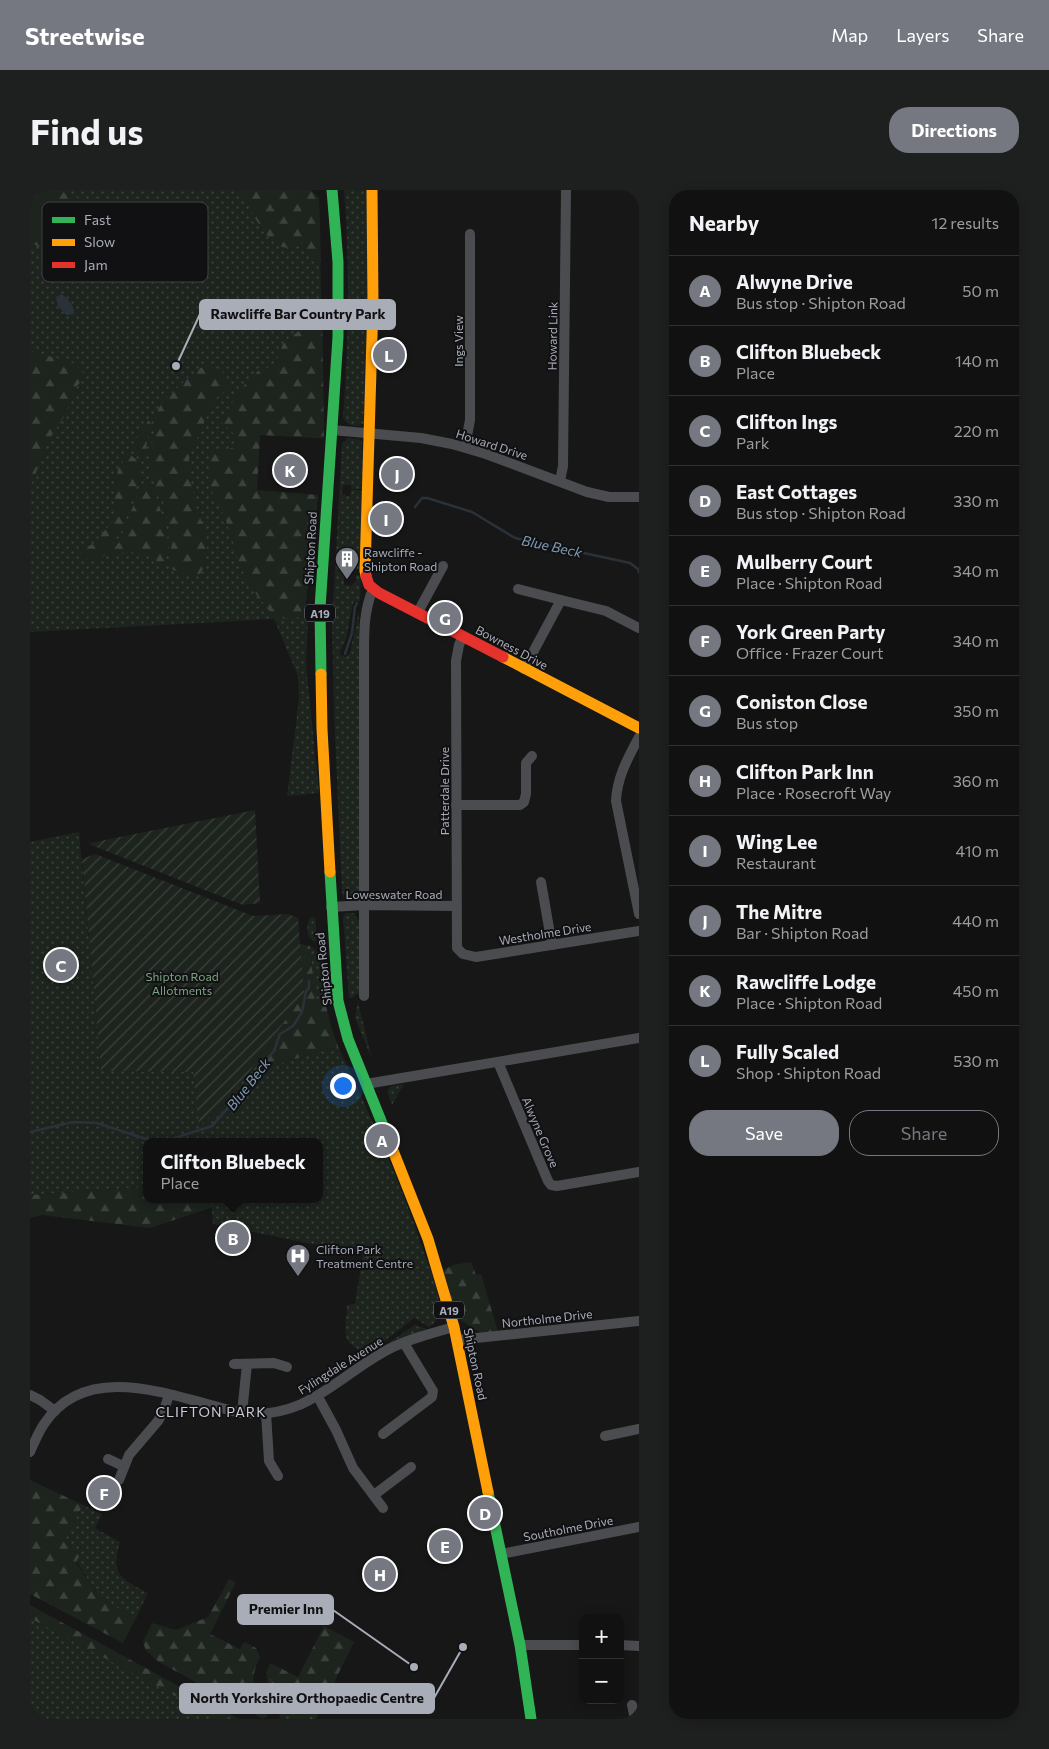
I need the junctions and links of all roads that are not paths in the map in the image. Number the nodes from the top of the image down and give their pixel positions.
1 (325, 190) edge
2 (332, 190) edge
3 (372, 190) edge
4 (566, 190) edge
5 (333, 206) junction
6 (471, 234) dead end
7 (332, 430) junction
8 (368, 434) junction
9 (465, 447) junction
10 (560, 481) junction
11 (639, 497) edge
12 (443, 566) dead end
13 (373, 589) junction
14 (518, 589) dead end
15 (561, 600) junction
16 (418, 612) junction
17 (639, 628) edge
18 (463, 636) junction
19 (524, 669) junction
20 (639, 728) edge
21 (639, 738) edge
22 (525, 759) dead end
23 (456, 805) junction
24 (541, 882) dead end
25 (365, 905) junction
26 (456, 906) junction
27 (331, 907) junction
28 (639, 914) edge
29 (639, 931) edge
30 (552, 945) junction
31 (457, 948) joint
32 (364, 996) dead end
33 (639, 1038) edge
34 (498, 1062) junction
35 (366, 1084) junction
36 (639, 1172) edge
37 (639, 1321) edge
38 (454, 1327) junction
39 (457, 1340) junction
40 (404, 1343) junction
41 (234, 1364) dead end
42 (247, 1364) junction
43 (288, 1367) dead end
44 (169, 1394) junction
45 (30, 1395) edge
46 (318, 1397) junction
47 (55, 1411) junction
48 (242, 1412) junction
49 (266, 1413) junction
50 (639, 1429) edge
51 (384, 1434) dead end
52 (605, 1436) dead end
53 (30, 1452) edge
54 (108, 1459) dead end
55 (123, 1466) junction
56 (411, 1467) dead end
57 (278, 1476) dead end
58 (119, 1480) dead end
59 (374, 1495) junction
60 (383, 1508) dead end
61 (639, 1527) edge
62 (501, 1554) junction
63 (520, 1645) junction
64 (579, 1645) edge
65 (624, 1646) edge
66 (639, 1646) edge
67 (632, 1705) dead end
68 (531, 1719) edge
69 (635, 1719) edge

1 - 5 main road
2 - 5 main road, Shipton Road / A19
3 - 8 main road
4 - 10 street, Howard Link
5 - 7 main road, Shipton Road / A19
6 - 9 street, Ings View
7 - 8 street, Howard Drive
7 - 27 main road, Shipton Road / A19
8 - 9 street, Howard Drive
8 - 13 main road
9 - 10 street, Howard Drive
10 - 11 street, Howard Drive
12 - 16 street
13 - 16 main road, Bowness Drive
13 - 25 street
14 - 15 street
15 - 17 street
15 - 19 street
16 - 18 main road, Bowness Drive
18 - 19 main road, Bowness Drive
18 - 23 street, Patterdale Drive
19 - 20 main road, Bowness Drive
21 - 28 street
22 - 23 street
23 - 26 street, Patterdale Drive
24 - 30 street
25 - 26 street, Loweswater Road
25 - 27 street, Loweswater Road
25 - 32 street
26 - 31 street, Patterdale Drive
27 - 35 main road, Shipton Road / A19
29 - 30 street, Westholme Drive
30 - 31 street, Westholme Drive
33 - 34 street
34 - 35 street
34 - 36 street, Alwyne Grove
35 - 38 main road, Shipton Road / A19
37 - 39 street, Northolme Drive
38 - 39 main road, Shipton Road / A19
38 - 40 street, Fylingdale Avenue
39 - 62 main road, Shipton Road / A19
40 - 46 street, Fylingdale Avenue
40 - 51 street
41 - 42 street
42 - 43 street
42 - 48 street
44 - 47 street, Fylingdale Avenue
44 - 48 street, Fylingdale Avenue
44 - 55 street
45 - 47 street
46 - 49 street, Fylingdale Avenue
46 - 59 street
47 - 53 street, Fylingdale Avenue
48 - 49 street, Fylingdale Avenue
49 - 57 street
50 - 52 street
54 - 55 street
55 - 58 street
56 - 59 street
59 - 60 street
61 - 62 street, Southolme Drive
62 - 63 main road, Shipton Road / A19
63 - 64 street
63 - 68 main road, Shipton Road / A19
65 - 66 street
67 - 69 street

